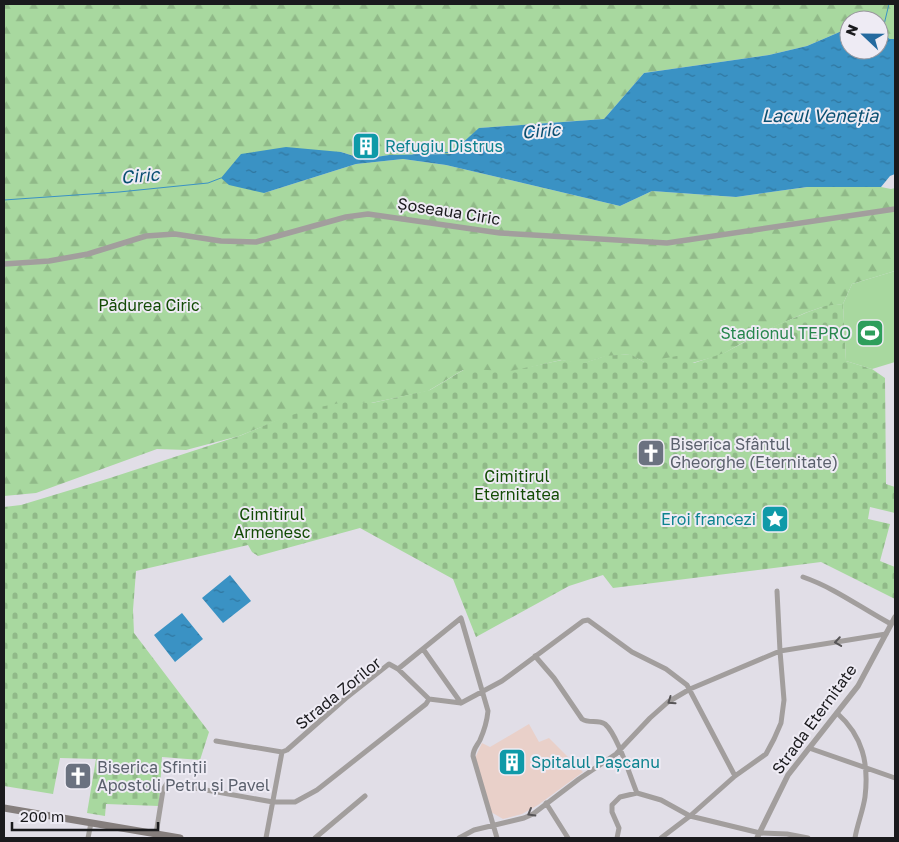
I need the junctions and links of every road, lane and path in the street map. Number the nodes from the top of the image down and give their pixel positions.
1 (895, 208) edge
2 (4, 264) edge
3 (803, 577) dead end
4 (777, 591) dead end
5 (895, 617) edge
6 (889, 629) junction
7 (895, 633) edge
8 (423, 650) junction
9 (780, 651) junction
10 (535, 656) junction
11 (398, 669) junction
12 (690, 689) junction
13 (483, 692) junction
14 (429, 699) junction
15 (461, 703) junction
16 (837, 713) junction
17 (216, 741) dead end
18 (809, 748) junction
19 (620, 749) junction
20 (282, 752) junction
21 (865, 767) junction
22 (734, 776) junction
23 (895, 778) edge
24 (637, 793) junction
25 (365, 796) dead end
26 (273, 802) junction
27 (546, 803) junction
28 (4, 808) edge
29 (690, 816) junction
30 (91, 823) junction
31 (494, 825) junction
32 (159, 836) edge
33 (759, 836) edge
34 (88, 838) edge
35 (180, 838) edge
36 (266, 838) edge
37 (315, 838) edge
38 (459, 838) edge
39 (497, 838) edge
40 (568, 838) edge
41 (617, 838) edge
42 (661, 838) edge
43 (808, 838) edge
44 (855, 838) edge

1 - 2 street, Șoseaua Ciric
3 - 6 street
4 - 9 street
5 - 6 street, Strada Eternitate
6 - 7 street
6 -> 9 street
6 - 16 street, Strada Eternitate
8 - 11 street, Strada Zorilor
8 - 13 street, Strada Zorilor
8 - 15 street
9 - 12 street
9 - 22 street
10 - 12 street
10 - 13 street
10 - 19 street
11 - 14 street
11 - 20 street, Strada Zorilor
12 -> 19 street
12 - 22 street
13 - 15 street
13 - 31 street
14 - 15 street
14 - 26 street
16 - 18 street, Strada Eternitate
16 - 21 street
17 - 20 street
18 - 21 street
18 - 33 street, Strada Eternitate
19 - 24 street
19 - 27 street
20 - 26 street
21 - 23 street
21 - 44 street
22 - 29 street
24 - 29 street
24 - 41 street
25 - 37 street
26 - 32 street
26 - 36 street
27 -> 31 street
27 - 40 street
28 - 30 main road
29 - 33 street
29 - 42 street
30 - 32 main road
30 - 34 street
31 - 38 street
31 - 39 street
32 - 35 main road
33 - 43 street

